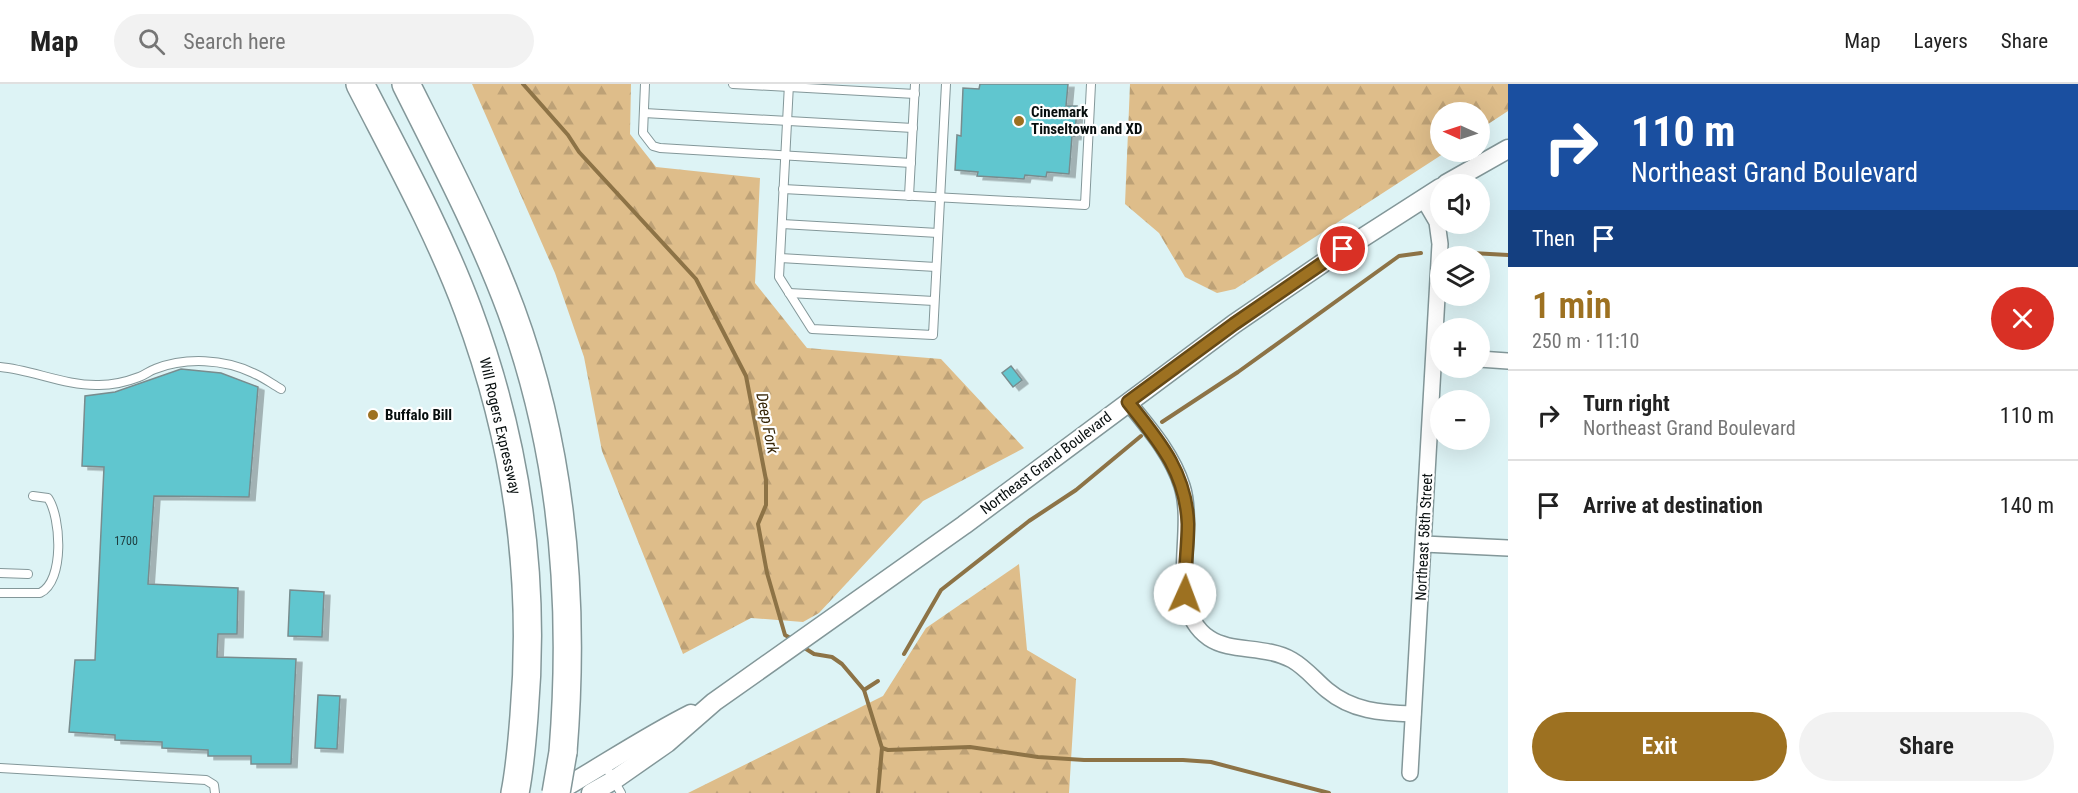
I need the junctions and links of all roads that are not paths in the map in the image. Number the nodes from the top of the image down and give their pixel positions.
1 (406, 84) edge
2 (645, 84) edge
3 (733, 84) edge
4 (915, 84) edge
5 (946, 84) edge
6 (1091, 84) edge
7 (789, 86) edge
8 (363, 91) edge
9 (915, 94) junction
10 (644, 113) junction
11 (787, 121) junction
12 (913, 128) junction
13 (1508, 149) edge
14 (786, 155) junction
15 (911, 163) junction
16 (1464, 174) edge
17 (783, 189) junction
18 (1430, 194) edge
19 (909, 196) junction
20 (940, 198) junction
21 (1422, 198) junction
22 (782, 224) junction
23 (938, 233) junction
24 (780, 258) junction
25 (936, 267) junction
26 (789, 293) junction
27 (934, 301) junction
28 (1438, 318) edge
29 (1490, 360) edge
30 (1508, 361) edge
31 (0, 367) edge
32 (1436, 378) edge
33 (281, 389) dead end
34 (1128, 402) junction
35 (33, 496) dead end
36 (1424, 544) junction
37 (1508, 548) edge
38 (0, 573) edge
39 (28, 574) dead end
40 (0, 592) edge
41 (1413, 714) junction
42 (0, 768) edge
43 (1410, 773) dead end
44 (613, 779) edge
45 (517, 784) edge
46 (215, 793) edge
47 (556, 793) edge
48 (591, 793) edge

1 - 47 highway, bridge
2 - 10 lane
3 - 7 lane
4 - 9 lane
5 - 20 lane
6 - 20 lane
7 - 9 lane
7 - 11 lane
8 - 45 highway, Will Rogers Expressway
9 - 12 lane
10 - 11 lane
10 - 14 lane
11 - 12 lane
11 - 14 lane
12 - 15 lane
13 - 16 street
14 - 15 lane
14 - 17 lane
15 - 19 lane
17 - 19 lane
17 - 22 lane
18 - 21 street, Northeast Grand Boulevard
19 - 20 lane
20 - 23 lane
21 - 28 street, Northeast 58th Street
21 - 34 street, Northeast Grand Boulevard
22 - 23 lane
22 - 24 lane
23 - 25 lane
24 - 25 lane
24 - 26 lane
25 - 27 lane
26 - 27 lane
26 - 27 lane
29 - 30 street
31 - 33 lane
32 - 36 street, Northeast 58th Street
34 - 41 street
34 - 44 street, Northeast Grand Boulevard
35 - 40 lane
36 - 37 street
36 - 41 street, Northeast 58th Street
38 - 39 lane
41 - 43 street, Northeast 58th Street
42 - 46 lane
44 - 47 street, Northeast Grand Boulevard
44 - 48 street, Northeast Grand Boulevard

